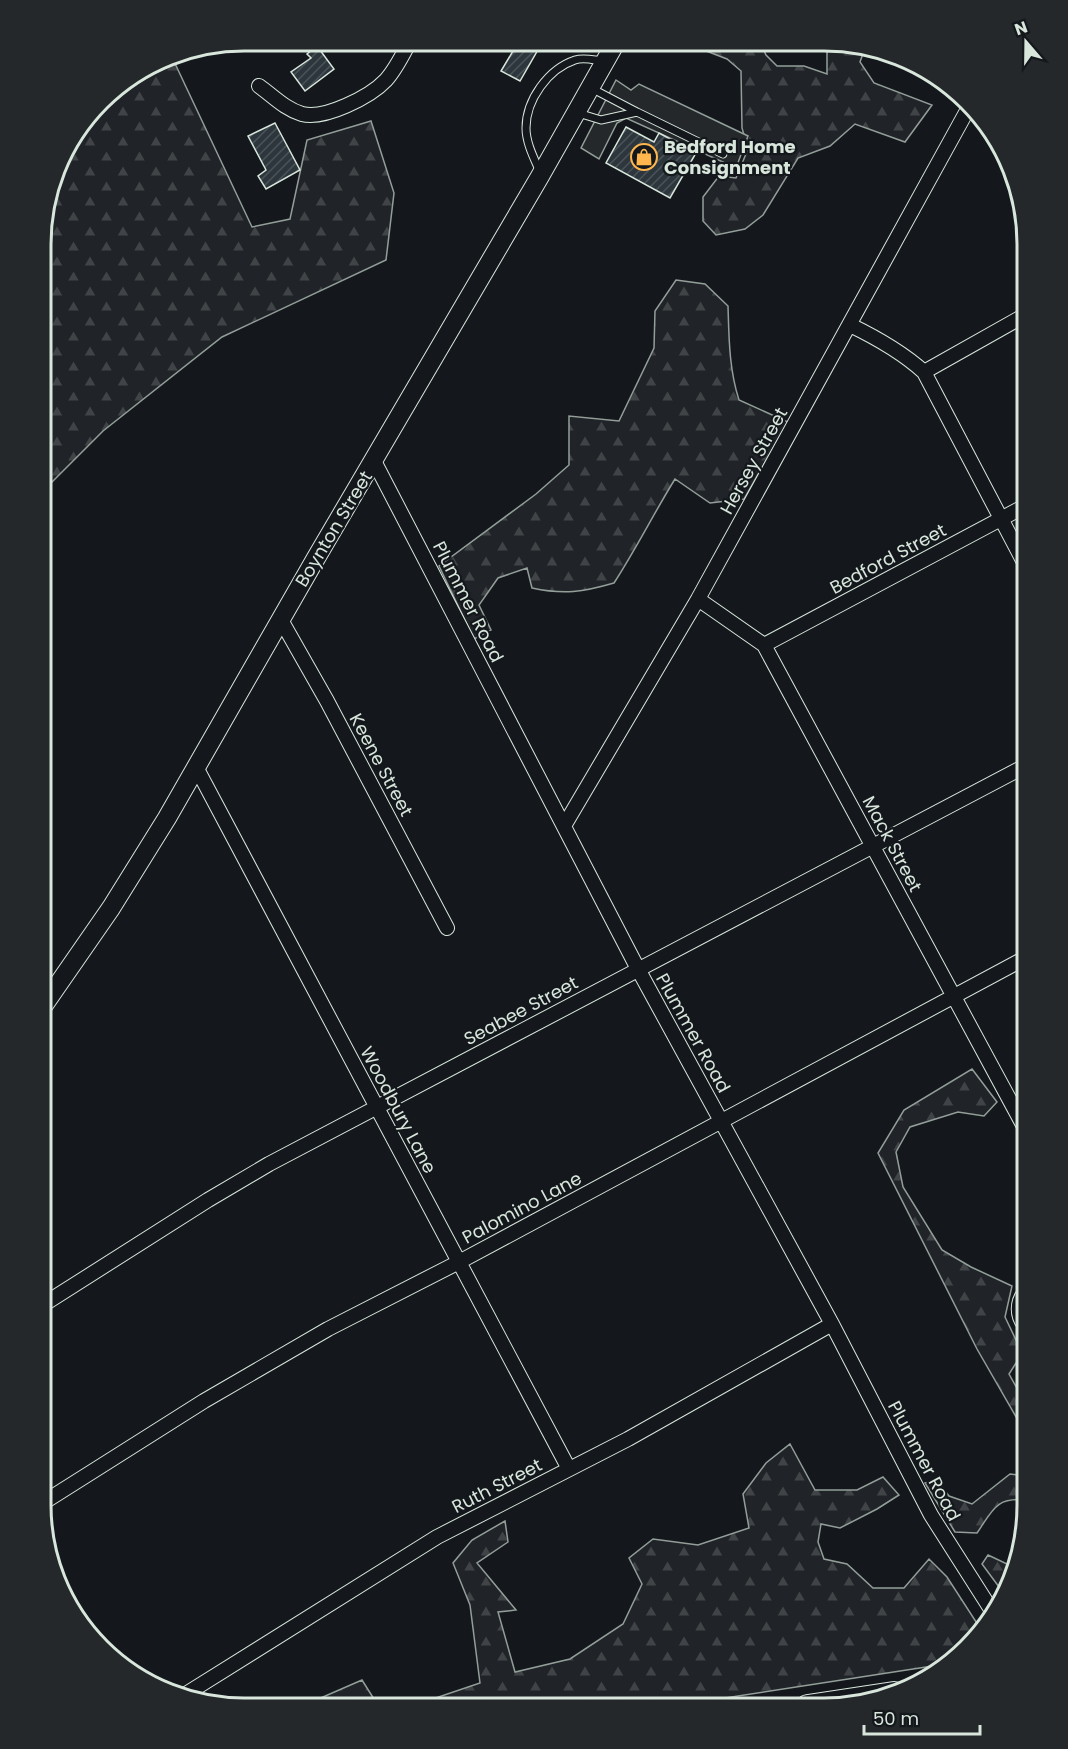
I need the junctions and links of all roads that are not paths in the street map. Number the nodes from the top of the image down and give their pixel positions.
1 (404, 51) edge
2 (611, 51) edge
3 (605, 62) junction
4 (260, 86) dead end
5 (590, 88) junction
6 (637, 112) junction
7 (576, 113) junction
8 (965, 114) edge
9 (723, 154) dead end
10 (541, 174) junction
11 (1017, 320) edge
12 (850, 325) junction
13 (924, 372) junction
14 (374, 461) junction
15 (1017, 511) edge
16 (1002, 519) junction
17 (1017, 548) edge
18 (698, 599) junction
19 (281, 620) junction
20 (764, 645) junction
21 (196, 767) junction
22 (1017, 770) edge
23 (564, 826) junction
24 (873, 846) junction
25 (447, 928) dead end
26 (1017, 962) edge
27 (638, 969) junction
28 (51, 995) edge
29 (954, 996) junction
30 (376, 1107) junction
31 (1017, 1113) edge
32 (721, 1121) junction
33 (459, 1262) junction
34 (51, 1300) edge
35 (832, 1324) junction
36 (569, 1469) junction
37 (51, 1497) edge
38 (988, 1605) edge
39 (192, 1690) edge

1 - 4 street
2 - 3 street, Boynton Street
3 - 5 street, Boynton Street
3 - 10 lane
5 - 6 lane
5 - 7 street, Boynton Street
6 - 7 lane
6 - 9 lane
7 - 10 street, Boynton Street
8 - 12 street, Hersey Street
10 - 14 street, Boynton Street
11 - 13 street
12 - 13 street
12 - 18 street, Hersey Street
13 - 16 street
14 - 19 street, Boynton Street
14 - 23 street, Plummer Road
15 - 16 street, Bedford Street
16 - 17 street
16 - 20 street, Bedford Street
18 - 20 street, Mack Street
18 - 23 street, Hersey Street
19 - 21 street, Boynton Street
19 - 25 street, Keene Street
20 - 24 street, Mack Street
21 - 28 street, Boynton Street
21 - 30 street, Woodbury Lane
22 - 24 street, Seabee Street
23 - 27 street, Plummer Road
24 - 27 street, Seabee Street
24 - 29 street, Mack Street
26 - 29 street, Palomino Lane
27 - 30 street, Seabee Street
27 - 32 street, Plummer Road
29 - 31 street, Mack Street
29 - 32 street, Palomino Lane
30 - 33 street, Woodbury Lane
30 - 34 street, Seabee Street
32 - 33 street, Palomino Lane
32 - 35 street, Plummer Road
33 - 36 street, Woodbury Lane
33 - 37 street, Palomino Lane
35 - 36 street, Ruth Street
35 - 38 street, Plummer Road
36 - 39 street, Ruth Street

